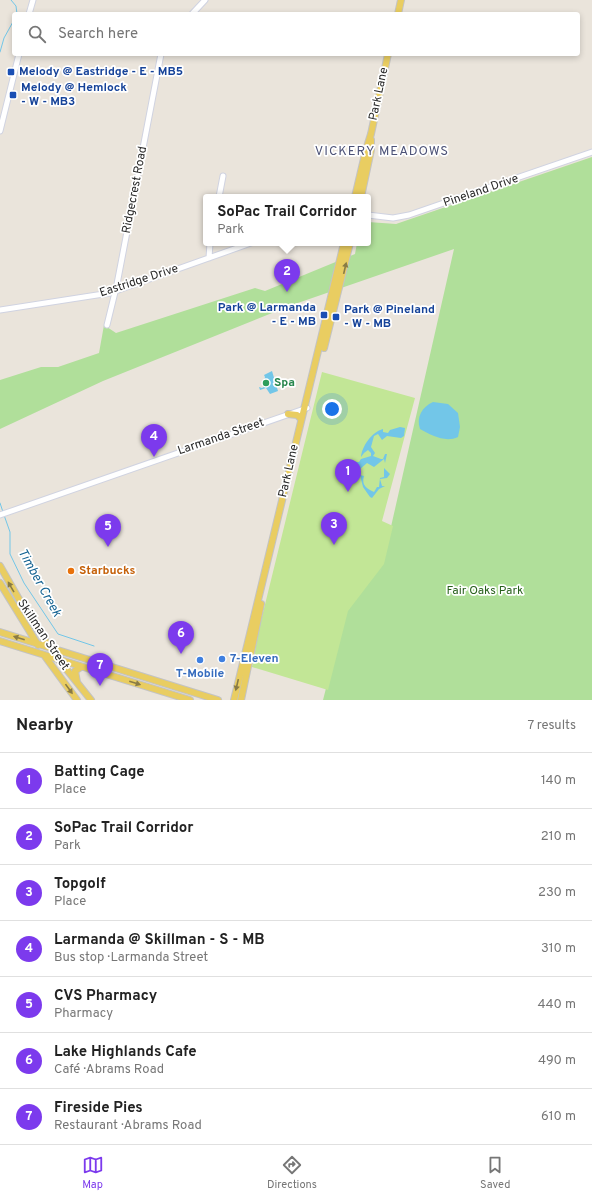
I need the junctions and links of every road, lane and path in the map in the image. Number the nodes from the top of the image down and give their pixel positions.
1 (32, 0) edge
2 (205, 0) edge
3 (401, 0) edge
4 (29, 12) edge
5 (194, 12) edge
6 (398, 12) edge
7 (19, 56) edge
8 (161, 56) edge
9 (388, 56) edge
10 (0, 131) edge
11 (371, 134) junction
12 (592, 152) edge
13 (223, 176) dead end
14 (220, 194) edge
15 (356, 194) edge
16 (363, 194) edge
17 (371, 215) edge
18 (210, 246) edge
19 (243, 246) edge
20 (343, 246) edge
21 (349, 246) edge
22 (209, 258) junction
23 (116, 291) junction
24 (335, 293) junction
25 (0, 310) edge
26 (107, 325) dead end
27 (306, 408) junction
28 (288, 414) junction
29 (301, 419) junction
30 (0, 515) edge
31 (0, 566) edge
32 (0, 583) edge
33 (0, 632) edge
34 (0, 641) edge
35 (37, 644) junction
36 (49, 648) junction
37 (44, 655) junction
38 (59, 660) junction
39 (81, 667) junction
40 (153, 680) junction
41 (78, 685) junction
42 (151, 688) junction
43 (78, 700) edge
44 (91, 700) edge
45 (190, 700) edge
46 (218, 700) edge
47 (234, 700) edge
48 (241, 700) edge

1 - 4 street
2 - 5 street
3 - 6 main road
7 - 10 street
8 - 23 street, Ridgecrest Road
9 - 11 main road, Park Lane
11 - 15 main road, Park Lane
11 - 16 main road, Park Lane
12 - 17 street, Pineland Drive
13 - 14 street
18 - 22 street
19 - 22 street, Eastridge Drive
20 - 24 main road, Park Lane
24 -> 21 main road, Park Lane
22 - 23 street, Eastridge Drive
23 - 25 street, Eastridge Drive
23 - 26 street, Ridgecrest Road
24 - 27 main road, Park Lane
27 - 28 street, Larmanda Street
27 - 29 main road, Park Lane
27 - 48 main road, Park Lane
28 - 29 main road
28 - 30 street, Larmanda Street
29 -> 47 main road, Park Lane
36 -> 31 main road, Skillman Street
32 - 35 main road, Skillman Street
35 -> 33 main road
34 - 37 main road
35 - 36 main road
35 - 37 main road, Skillman Street
36 - 38 main road, Skillman Street
36 - 40 main road
37 - 38 main road
37 -> 43 main road, Skillman Street
38 - 39 main road
38 - 41 main road, Skillman Street
39 - 41 main road
39 -> 42 main road
40 - 42 main road
40 - 46 main road
41 - 44 main road, Skillman Street
42 - 45 main road

